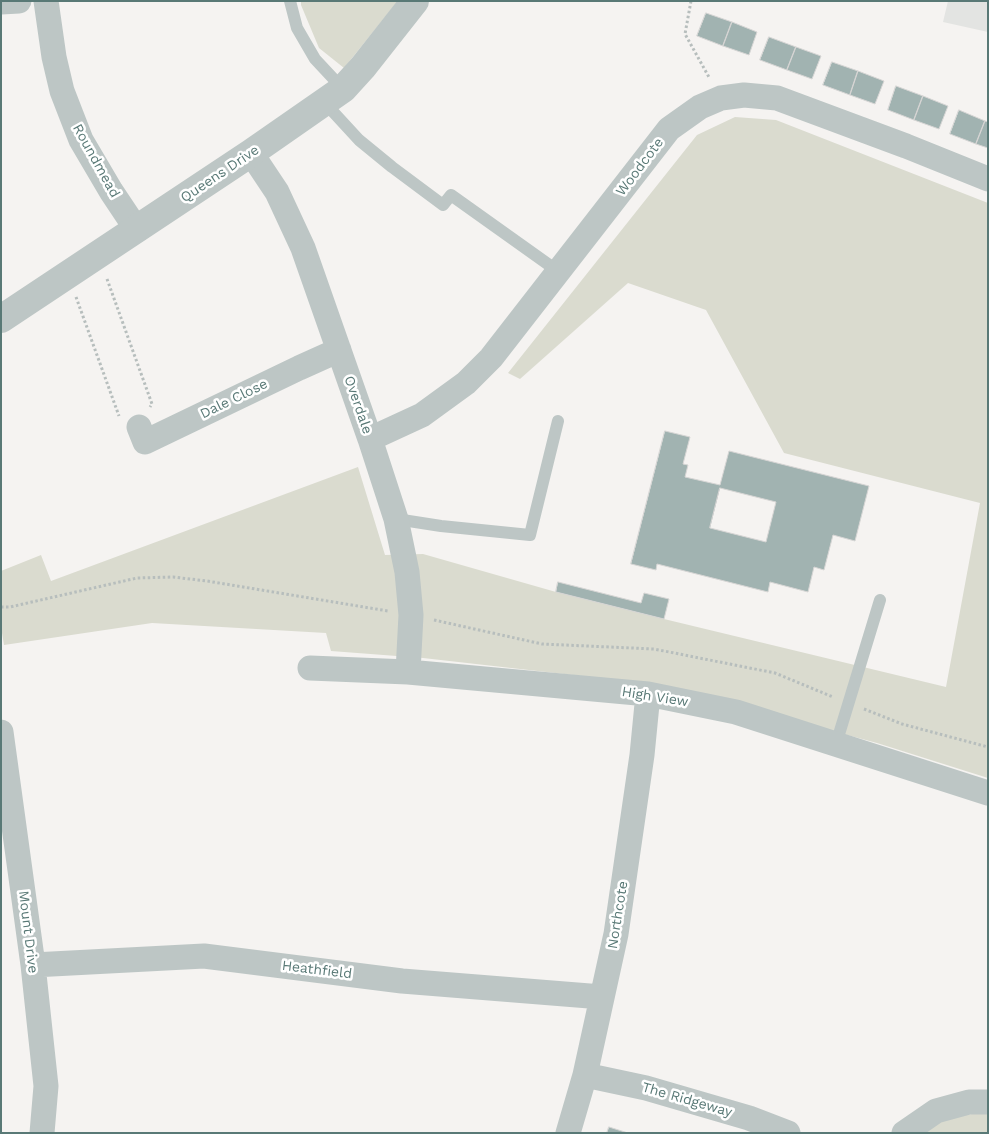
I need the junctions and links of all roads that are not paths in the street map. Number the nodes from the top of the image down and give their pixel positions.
1 (19, 1) edge
2 (46, 1) edge
3 (290, 1) edge
4 (415, 1) edge
5 (1, 2) edge
6 (333, 95) junction
7 (251, 154) junction
8 (988, 179) edge
9 (137, 230) junction
10 (559, 272) junction
11 (1, 319) edge
12 (339, 350) junction
13 (558, 421) dead end
14 (139, 427) road end
15 (370, 439) junction
16 (396, 519) junction
17 (880, 600) dead end
18 (310, 668) dead end
19 (408, 672) junction
20 (648, 694) junction
21 (1, 732) edge
22 (836, 744) junction
23 (988, 793) edge
24 (33, 965) junction
25 (602, 997) junction
26 (585, 1075) junction
27 (988, 1102) edge
28 (42, 1133) edge
29 (568, 1133) edge
30 (788, 1133) edge
31 (904, 1133) edge

1 - 5 street
2 - 9 street, Roundmead
3 - 6 lane
4 - 6 street, Queens Drive
6 - 7 street, Queens Drive
6 - 10 lane
7 - 9 street, Queens Drive
7 - 12 street, Overdale
8 - 10 street, Woodcote
9 - 11 street, Queens Drive
10 - 15 street, Woodcote
12 - 14 street, Dale Close
12 - 15 street, Overdale
13 - 16 lane
15 - 16 street, Overdale
16 - 19 street, Overdale
17 - 22 lane
18 - 19 street, High View
19 - 20 street, High View
20 - 22 street, High View
20 - 25 street, Northcote
21 - 24 street, Mount Drive
22 - 23 street, High View
24 - 25 street, Heathfield
24 - 28 street, Mount Drive
25 - 26 street, Northcote
26 - 29 street, Northcote
26 - 30 street, The Ridgeway
27 - 31 street

